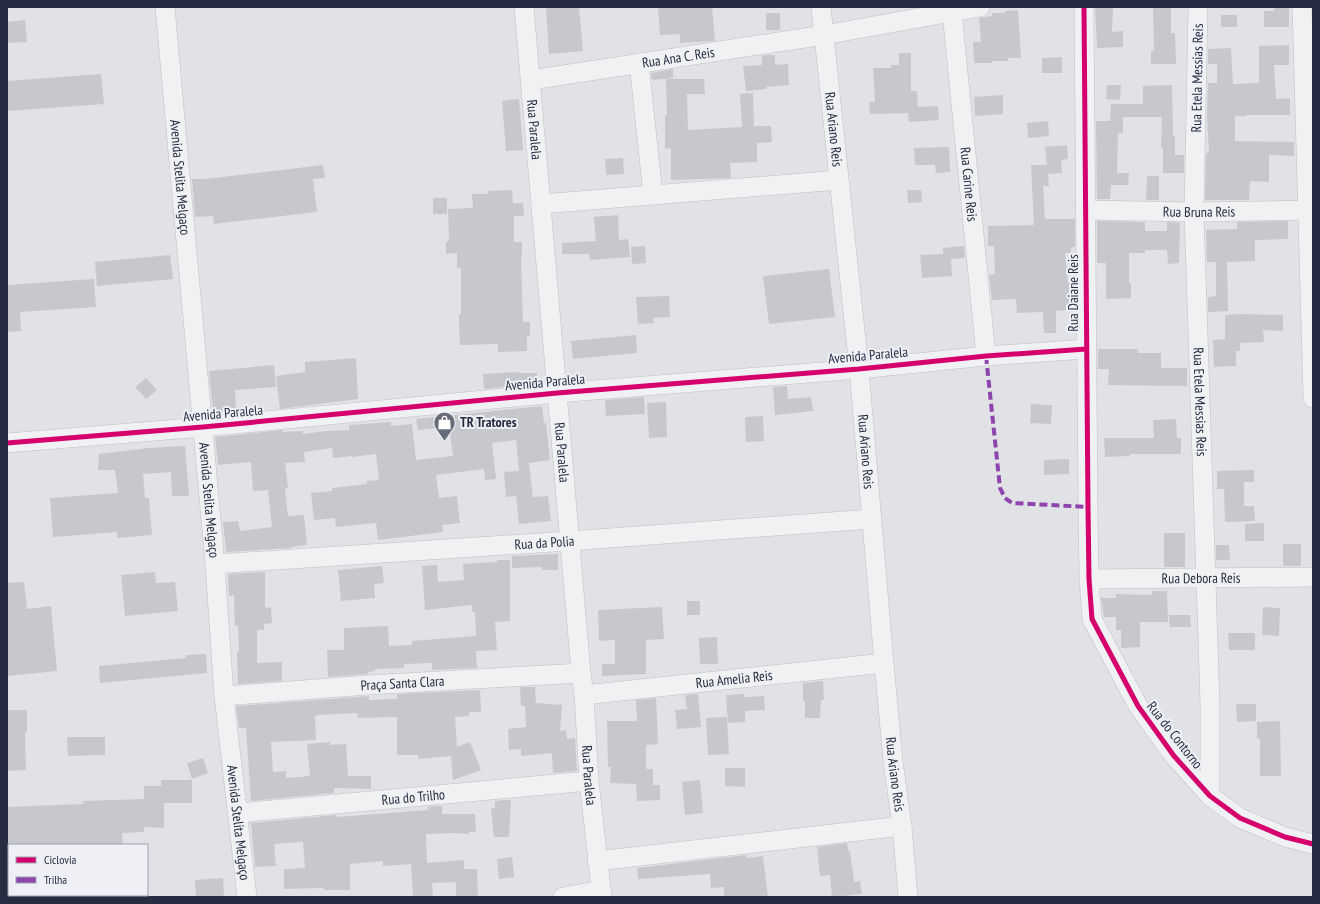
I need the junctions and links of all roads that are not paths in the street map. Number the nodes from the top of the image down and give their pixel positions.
1 (165, 7) edge
2 (524, 7) edge
3 (821, 7) edge
4 (980, 7) edge
5 (1084, 7) edge
6 (1198, 7) edge
7 (1302, 7) edge
8 (952, 12) junction
9 (824, 35) junction
10 (639, 63) junction
11 (531, 80) junction
12 (839, 180) junction
13 (653, 195) junction
14 (541, 204) junction
15 (1085, 210) junction
16 (1311, 210) edge
17 (1194, 212) junction
18 (1086, 350) junction
19 (986, 356) junction
20 (859, 369) junction
21 (556, 393) junction
22 (1313, 398) edge
23 (203, 427) junction
24 (7, 443) edge
25 (872, 519) junction
26 (569, 541) junction
27 (215, 564) junction
28 (1313, 577) edge
29 (1206, 578) junction
30 (1089, 579) junction
31 (884, 663) junction
32 (581, 673) junction
33 (584, 695) junction
34 (224, 696) junction
35 (589, 781) junction
36 (1210, 796) junction
37 (238, 813) junction
38 (902, 826) junction
39 (1313, 844) edge
40 (597, 861) junction
41 (602, 894) edge
42 (247, 897) edge
43 (562, 897) edge
44 (908, 897) edge

1 - 23 street, Avenida Stelita Melgaço
2 - 11 street, Rua Paralela
3 - 9 street, Rua Ariano Reis
4 - 8 street, Rua Ana C. Reis
5 - 15 street, Rua Daiane Reis
6 - 17 street, Rua Etela Messias Reis
7 - 16 street
8 - 9 street, Rua Ana C. Reis
8 - 19 street, Rua Carine Reis
9 - 10 street, Rua Ana C. Reis
9 - 12 street, Rua Ariano Reis
10 - 11 street, Rua Ana C. Reis
10 - 13 street
11 - 14 street, Rua Paralela
12 - 13 street
12 - 20 street, Rua Ariano Reis
13 - 14 street
14 - 21 street, Rua Paralela
15 - 17 street, Rua Bruna Reis
15 - 18 street, Rua Daiane Reis
16 - 17 street, Rua Bruna Reis
16 - 22 street
17 - 29 street, Rua Etela Messias Reis
18 - 19 street, Avenida Paralela
18 - 30 street, Rua Daiane Reis
19 - 20 street, Avenida Paralela
20 - 21 street, Avenida Paralela
20 - 25 street, Rua Ariano Reis
21 - 23 street, Avenida Paralela
21 - 26 street, Rua Paralela
23 - 24 street, Avenida Paralela
23 - 27 street, Avenida Stelita Melgaço
25 - 26 street, Rua da Polia
25 - 31 street, Rua Ariano Reis
26 - 27 street, Rua da Polia
26 - 32 street, Rua Paralela
27 - 34 street, Avenida Stelita Melgaço
28 - 29 street, Rua Debora Reis
29 - 30 street, Rua Debora Reis
29 - 36 street, Rua Etela Messias Reis
30 - 36 street, Rua do Contorno
31 - 33 street, Rua Amelia Reis
31 - 38 street, Rua Ariano Reis
32 - 33 street, Rua Paralela
32 - 34 street, Praça Santa Clara
33 - 35 street, Rua Paralela
34 - 37 street, Avenida Stelita Melgaço
35 - 37 street, Rua do Trilho
35 - 40 street, Rua Paralela
36 - 39 street, Rua do Contorno
37 - 42 street, Avenida Stelita Melgaço
38 - 40 street
38 - 44 street, Rua Ariano Reis
40 - 41 street, Rua Paralela
41 - 43 street

